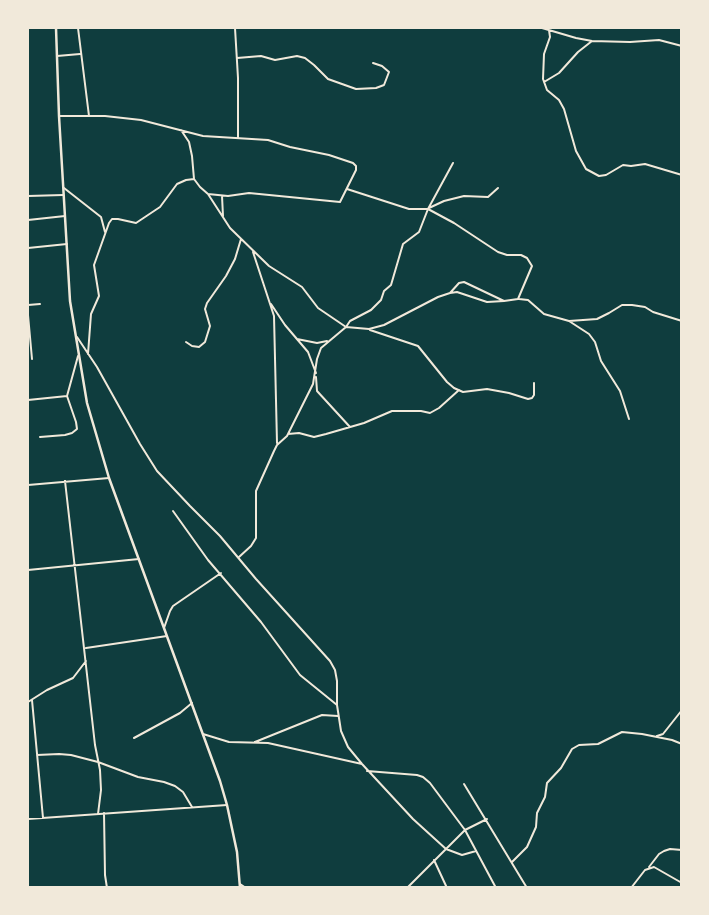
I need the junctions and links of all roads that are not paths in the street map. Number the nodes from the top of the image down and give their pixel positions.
1 (56, 28) edge
2 (78, 28) edge
3 (235, 28) edge
4 (542, 28) edge
5 (549, 30) junction
6 (592, 41) junction
7 (682, 46) edge
8 (80, 54) junction
9 (57, 56) junction
10 (237, 58) junction
11 (373, 63) dead end
12 (544, 82) junction
13 (59, 116) junction
14 (89, 116) junction
15 (180, 130) junction
16 (238, 138) junction
17 (453, 163) dead end
18 (682, 175) edge
19 (194, 179) junction
20 (63, 187) junction
21 (498, 188) dead end
22 (347, 189) junction
23 (208, 194) junction
24 (64, 195) junction
25 (222, 195) junction
26 (28, 196) edge
27 (428, 209) junction
28 (65, 216) junction
29 (223, 216) junction
30 (28, 220) edge
31 (104, 232) junction
32 (241, 239) junction
33 (67, 244) junction
34 (28, 248) edge
35 (252, 250) junction
36 (450, 293) junction
37 (518, 299) junction
38 (504, 301) junction
39 (270, 302) junction
40 (40, 304) dead end
41 (28, 305) edge
42 (28, 315) edge
43 (569, 321) junction
44 (682, 321) edge
45 (346, 327) junction
46 (369, 329) junction
47 (74, 333) junction
48 (296, 339) junction
49 (329, 341) junction
50 (186, 342) dead end
51 (88, 354) junction
52 (78, 356) junction
53 (32, 359) dead end
54 (316, 373) junction
55 (534, 383) dead end
56 (459, 390) junction
57 (67, 396) junction
58 (28, 400) edge
59 (629, 419) dead end
60 (350, 427) junction
61 (288, 434) junction
62 (40, 437) dead end
63 (277, 445) junction
64 (109, 478) junction
65 (65, 482) junction
66 (28, 485) edge
67 (173, 511) dead end
68 (239, 557) junction
69 (138, 559) junction
70 (76, 564) junction
71 (28, 570) edge
72 (221, 573) junction
73 (164, 628) junction
74 (168, 636) junction
75 (85, 648) junction
76 (86, 660) junction
77 (32, 700) junction
78 (28, 702) edge
79 (192, 704) junction
80 (337, 705) junction
81 (682, 710) edge
82 (338, 716) junction
83 (202, 734) junction
84 (655, 737) junction
85 (134, 738) dead end
86 (252, 743) junction
87 (682, 744) edge
88 (37, 756) junction
89 (98, 762) junction
90 (362, 764) junction
91 (367, 771) junction
92 (464, 784) dead end
93 (228, 805) junction
94 (193, 808) junction
95 (98, 814) junction
96 (104, 814) junction
97 (43, 818) junction
98 (487, 819) junction
99 (28, 820) edge
100 (465, 830) junction
101 (446, 849) junction
102 (682, 850) edge
103 (476, 851) junction
104 (434, 860) junction
105 (512, 862) junction
106 (650, 867) junction
107 (682, 882) edge
108 (411, 883) junction
109 (240, 886) edge
110 (107, 888) edge
111 (246, 888) edge
112 (407, 888) edge
113 (414, 888) edge
114 (447, 888) edge
115 (496, 888) edge
116 (527, 888) edge
117 (631, 888) edge

1 - 9 main road
2 - 8 street
3 - 10 street
4 - 5 street
5 - 6 street
5 - 12 street
6 - 7 street
6 - 12 street
8 - 9 street
8 - 14 street
9 - 13 main road
10 - 11 street
10 - 16 street
12 - 18 street
13 - 14 street
13 - 20 main road
14 - 15 street
15 - 16 street
15 - 19 street
16 - 22 street
17 - 27 street
19 - 23 street
19 - 31 street
20 - 24 main road
20 - 31 street
21 - 27 street
22 - 25 street
22 - 27 street
23 - 25 street
23 - 29 street
24 - 26 street
24 - 28 main road
25 - 29 street
27 - 37 street
27 - 45 street
28 - 30 street
28 - 33 main road
29 - 32 street
31 - 51 street
32 - 35 street
32 - 50 street
33 - 34 street
33 - 47 main road
35 - 39 street
35 - 45 street
36 - 38 street
36 - 38 street
36 - 46 street
37 - 38 street
37 - 43 street
39 - 48 street
39 - 63 street
40 - 41 street
42 - 53 street
43 - 44 street
43 - 59 street
45 - 46 street
45 - 49 street
46 - 56 street
47 - 51 street
47 - 52 main road
48 - 49 street
48 - 54 street
49 - 54 street
51 - 68 street
52 - 57 street
52 - 64 main road
54 - 60 street
54 - 61 street
55 - 56 street
56 - 60 street
57 - 58 street
57 - 62 street
60 - 61 street
61 - 63 street
63 - 68 street
64 - 65 street
64 - 69 main road
65 - 66 street
65 - 70 street
67 - 72 street
68 - 80 street
69 - 70 street
69 - 73 main road
70 - 71 street
70 - 75 street
72 - 73 street
72 - 80 street
73 - 74 main road
74 - 75 street
74 - 79 main road
75 - 76 street
76 - 77 street
76 - 89 street
77 - 78 street
77 - 88 street
79 - 83 main road
79 - 85 street
80 - 82 street
81 - 84 street
82 - 86 street
82 - 90 street
83 - 86 street
83 - 93 main road
84 - 87 street
84 - 105 street
86 - 90 street
88 - 89 street
88 - 97 street
89 - 94 street
89 - 95 street
90 - 91 street
91 - 100 street
91 - 101 street
92 - 98 street
93 - 94 street
93 - 109 main road
94 - 96 street
95 - 96 street
95 - 97 street
96 - 110 street
97 - 99 street
98 - 100 street
98 - 105 street
100 - 101 street
100 - 103 street
101 - 103 street
101 - 104 street
102 - 106 street
103 - 115 street
104 - 108 street
104 - 114 street
105 - 116 street
106 - 107 street
106 - 117 street
108 - 112 street
108 - 113 street
109 - 111 street

